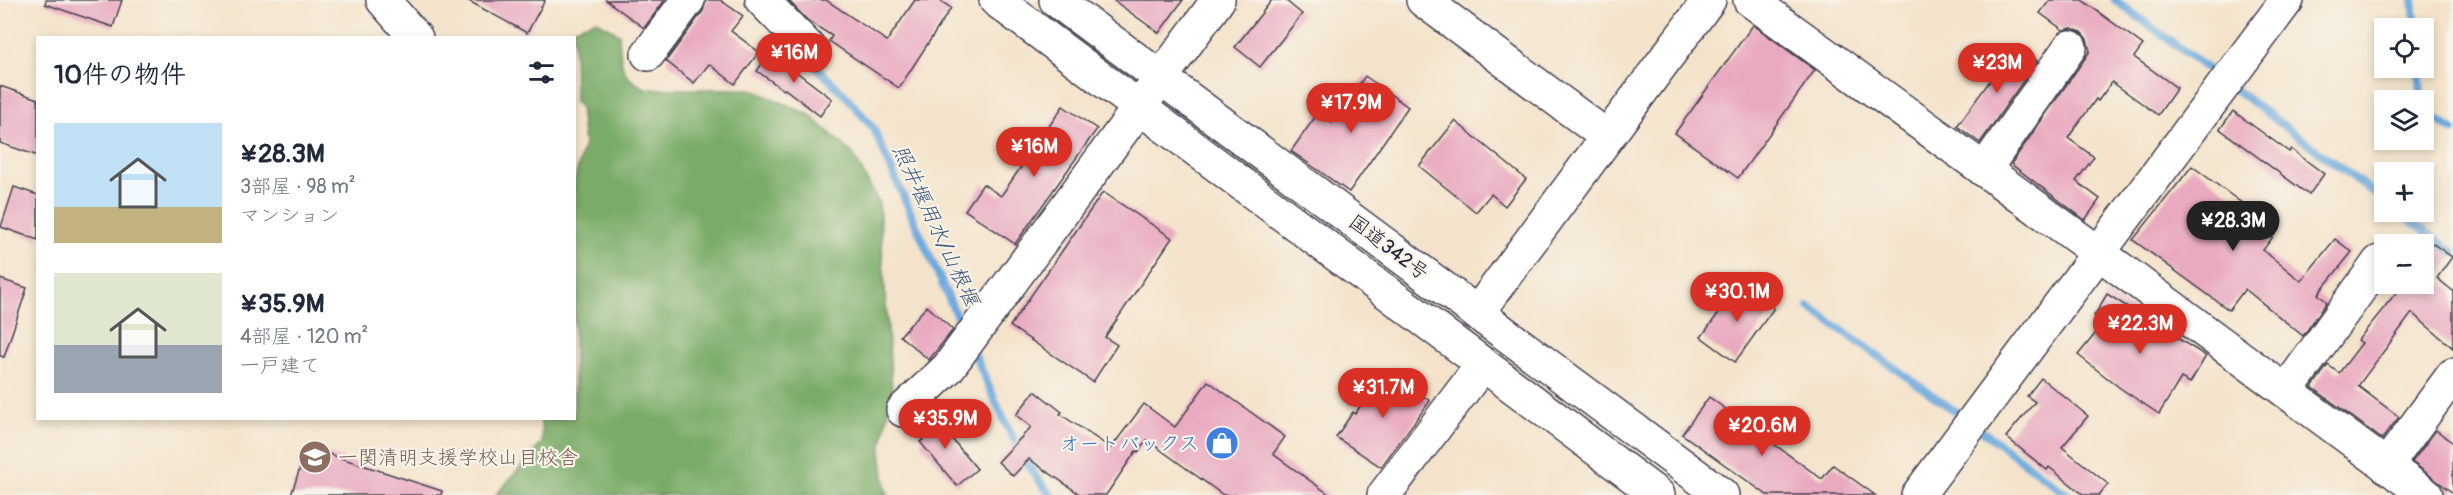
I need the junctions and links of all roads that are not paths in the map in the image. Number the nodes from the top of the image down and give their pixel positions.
1 (383, 0) edge
2 (688, 0) edge
3 (762, 0) edge
4 (996, 0) edge
5 (1056, 0) edge
6 (1218, 0) edge
7 (1423, 0) edge
8 (1709, 0) edge
9 (1749, 0) edge
10 (2287, 0) edge
11 (414, 36) edge
12 (2070, 47) dead end
13 (813, 52) dead end
14 (648, 54) dead end
15 (1161, 77) junction
16 (1139, 105) junction
17 (1606, 136) junction
18 (1984, 170) junction
19 (2099, 253) junction
20 (2374, 269) edge
21 (1477, 313) junction
22 (1483, 364) junction
23 (2453, 375) edge
24 (2286, 391) junction
25 (903, 410) dead end
26 (2386, 466) junction
27 (1384, 495) edge
28 (1658, 495) edge
29 (1722, 495) edge
30 (1918, 495) edge
31 (2426, 495) edge

1 - 11 main road
2 - 14 main road
3 - 13 main road
4 - 16 main road, 国道342号
5 - 15 main road, 国道342号
6 - 15 main road
7 - 17 main road
8 - 17 main road
9 - 18 main road
10 - 19 main road
12 - 18 main road
15 - 16 main road
15 - 21 main road, 国道342号
16 - 22 main road, 国道342号
16 - 25 main road
17 - 21 main road
18 - 19 main road
19 - 24 main road
19 - 30 main road
20 - 24 main road
21 - 29 main road, 国道342号
22 - 27 main road
22 - 28 main road, 国道342号
23 - 26 main road
24 - 26 main road
26 - 31 main road

